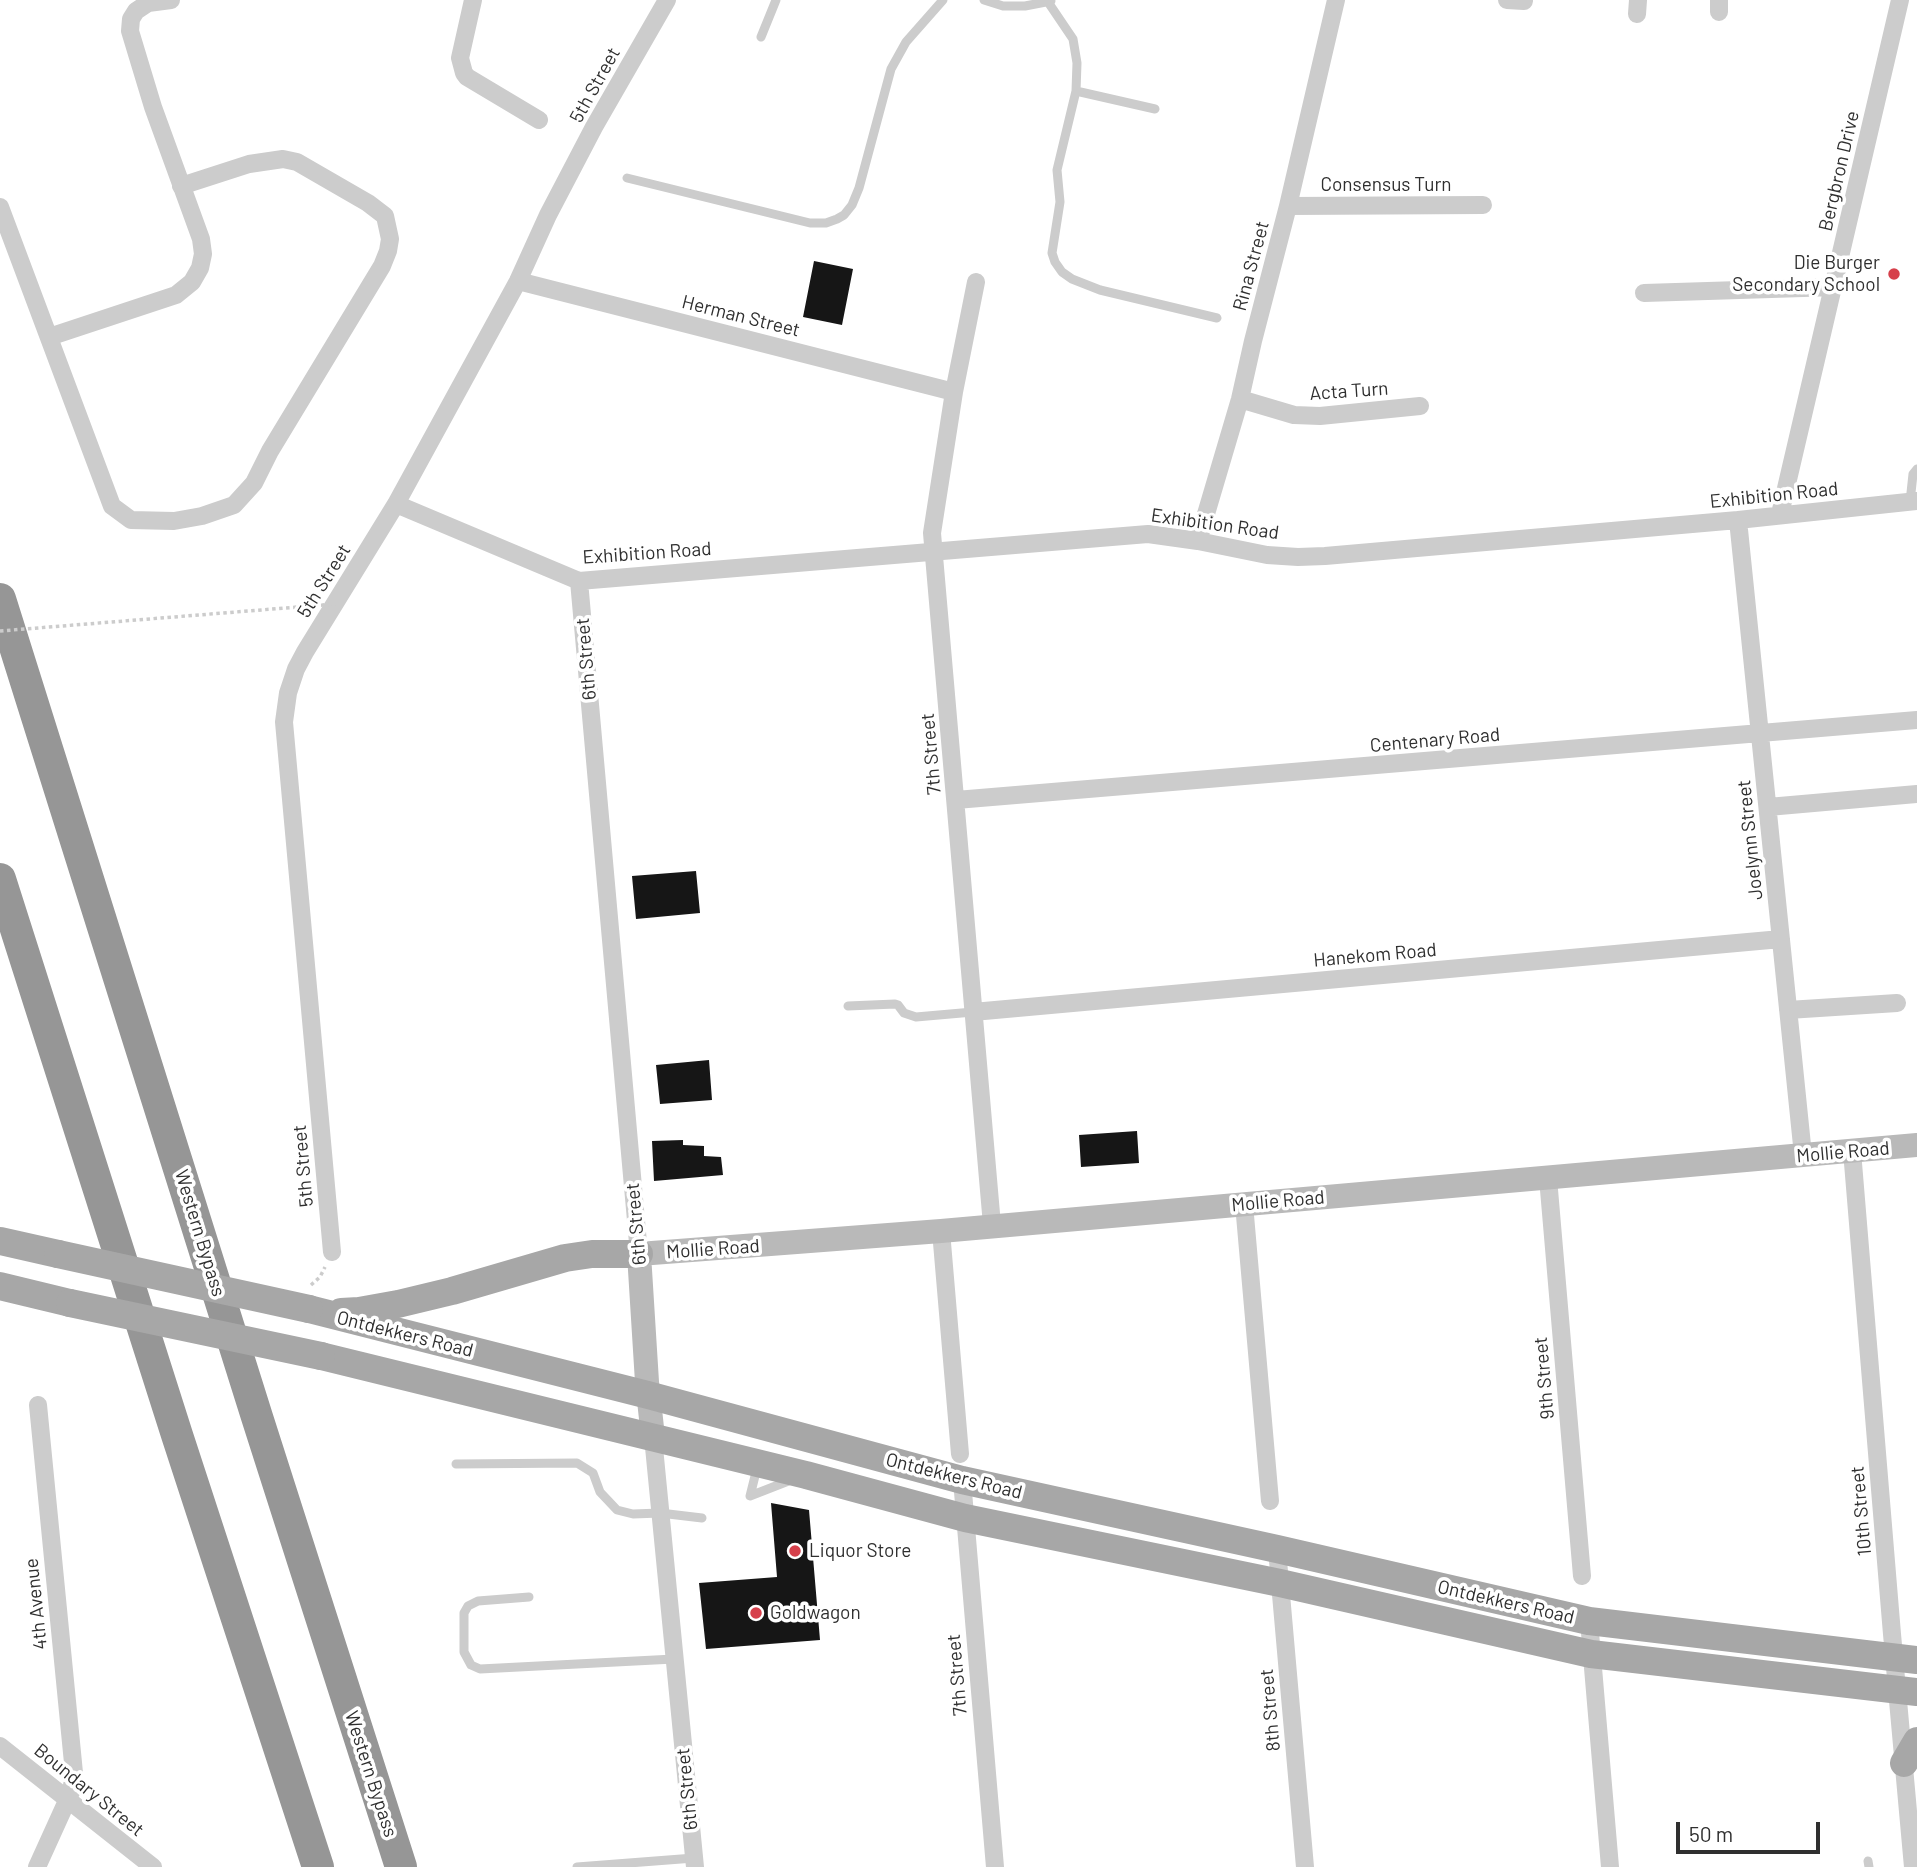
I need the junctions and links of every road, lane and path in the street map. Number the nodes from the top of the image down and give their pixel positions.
1 (172, 0) edge
2 (473, 0) edge
3 (667, 0) edge
4 (776, 0) edge
5 (943, 0) edge
6 (984, 0) edge
7 (1336, 0) edge
8 (1507, 0) edge
9 (1900, 0) edge
10 (1050, 1) edge
11 (1524, 1) edge
12 (761, 37) dead end
13 (1076, 91) junction
14 (1155, 109) dead end
15 (539, 120) dead end
16 (627, 178) dead end
17 (181, 186) junction
18 (1483, 205) dead end
19 (1289, 206) junction
20 (0, 207) edge
21 (518, 281) junction
22 (976, 282) dead end
23 (1835, 287) junction
24 (1644, 293) dead end
25 (1217, 318) dead end
26 (49, 337) junction
27 (954, 392) junction
28 (1240, 400) junction
29 (1420, 407) dead end
30 (1917, 469) edge
31 (1913, 501) edge
32 (396, 504) junction
33 (1780, 514) junction
34 (1738, 520) junction
35 (1198, 541) junction
36 (933, 552) junction
37 (579, 581) junction
38 (0, 599) edge
39 (335, 604) junction
40 (0, 631) edge
41 (1917, 720) edge
42 (1761, 734) junction
43 (1917, 793) edge
44 (956, 800) junction
45 (1768, 807) junction
46 (0, 879) edge
47 (1781, 939) junction
48 (1897, 1003) dead end
49 (848, 1006) dead end
50 (1788, 1010) junction
51 (973, 1012) junction
52 (1917, 1145) edge
53 (1852, 1151) junction
54 (1803, 1155) junction
55 (1548, 1178) junction
56 (1244, 1204) junction
57 (992, 1225) junction
58 (942, 1231) junction
59 (0, 1241) edge
60 (331, 1252) joint
61 (639, 1254) junction
62 (0, 1286) edge
63 (306, 1309) junction
64 (648, 1395) junction
65 (38, 1405) dead end
66 (653, 1437) junction
67 (456, 1464) dead end
68 (961, 1467) junction
69 (1269, 1501) dead end
70 (660, 1513) junction
71 (702, 1518) dead end
72 (965, 1518) junction
73 (1277, 1549) junction
74 (1582, 1576) dead end
75 (1280, 1583) junction
76 (529, 1597) dead end
77 (1589, 1620) junction
78 (1591, 1654) junction
79 (1906, 1658) edge
80 (674, 1659) junction
81 (1907, 1691) edge
82 (0, 1746) edge
83 (1911, 1752) edge
84 (68, 1799) junction
85 (694, 1862) edge
86 (37, 1867) edge
87 (153, 1867) edge
88 (318, 1867) edge
89 (401, 1867) edge
90 (577, 1867) edge
91 (995, 1867) edge
92 (1305, 1867) edge
93 (1610, 1867) edge
94 (1913, 1867) edge

1 - 17 street
2 - 15 street
3 - 21 street, 5th Street
4 - 12 lane
5 - 16 lane
6 - 10 lane
7 - 19 street, Rina Street
8 - 11 street
9 - 23 street, Bergbron Drive
10 - 13 lane
13 - 14 lane
13 - 25 lane
17 - 26 street
17 - 26 street
18 - 19 street, Consensus Turn
19 - 28 street, Rina Street
20 - 26 street
21 - 27 street, Herman Street
21 - 32 street, 5th Street
22 - 27 street, 7th Street
23 - 24 street
23 - 33 street, Bergbron Drive
27 - 36 street, 7th Street
28 - 29 street, Acta Turn
28 - 35 street, Rina Street
30 - 31 lane
31 - 33 street, Exhibition Road
32 - 37 street, Exhibition Road
32 - 39 street, 5th Street
33 - 34 street, Exhibition Road
34 - 35 street, Exhibition Road
34 - 42 street, Joelynn Street
35 - 36 street, Exhibition Road
36 - 37 street, Exhibition Road
36 - 44 street, 7th Street
37 - 61 street, 6th Street
38 - 89 highway, Western Bypass
39 - 40 path, bridge
39 - 60 street, 5th Street
41 - 42 street, Centenary Road
42 - 44 street, Centenary Road
42 - 45 street, Joelynn Street
43 - 45 street
44 - 51 street, 7th Street
45 - 47 street, Joelynn Street
46 - 88 highway
47 - 50 street, Joelynn Street
47 - 51 street, Hanekom Road
48 - 50 street
49 - 51 lane
50 - 54 street, Joelynn Street
51 - 57 street, 7th Street
52 - 53 main road, Mollie Road
53 - 54 main road, Mollie Road
53 - 79 street, 10th Street
54 - 55 main road, Mollie Road
55 - 56 main road, Mollie Road
55 - 74 street, 9th Street
56 - 57 main road, Mollie Road
56 - 69 street
57 - 58 main road, Mollie Road
58 - 61 main road, Mollie Road
58 - 68 street, 7th Street
59 - 63 main road, Ontdekkers Road, bridge
60 - 63 path
61 - 63 main road
61 - 64 main road, 6th Street
62 - 66 main road, Ontdekkers Road, bridge
63 - 64 main road, Ontdekkers Road
64 - 66 main road, 6th Street
64 - 68 main road, Ontdekkers Road
65 - 84 street, 4th Avenue
66 - 70 street, 6th Street
66 - 72 main road, Ontdekkers Road
67 - 70 lane
68 - 72 street, 7th Street
68 - 73 main road, Ontdekkers Road
70 - 71 lane
70 - 80 street, 6th Street
72 - 75 main road, Ontdekkers Road
72 - 91 street, 7th Street
73 - 75 street, 8th Street
73 - 77 main road, Ontdekkers Road
75 - 78 main road, Ontdekkers Road
75 - 92 street, 8th Street
76 - 80 lane
77 - 78 street
77 - 79 main road, Ontdekkers Road
78 - 81 main road, Ontdekkers Road
78 - 93 street
79 - 81 street, 10th Street
80 - 85 street, 6th Street
81 - 83 street, 10th Street
82 - 84 street, Boundary Street
83 - 94 street, 10th Street
84 - 86 street, 4th Avenue
84 - 87 street, Boundary Street
85 - 90 lane

